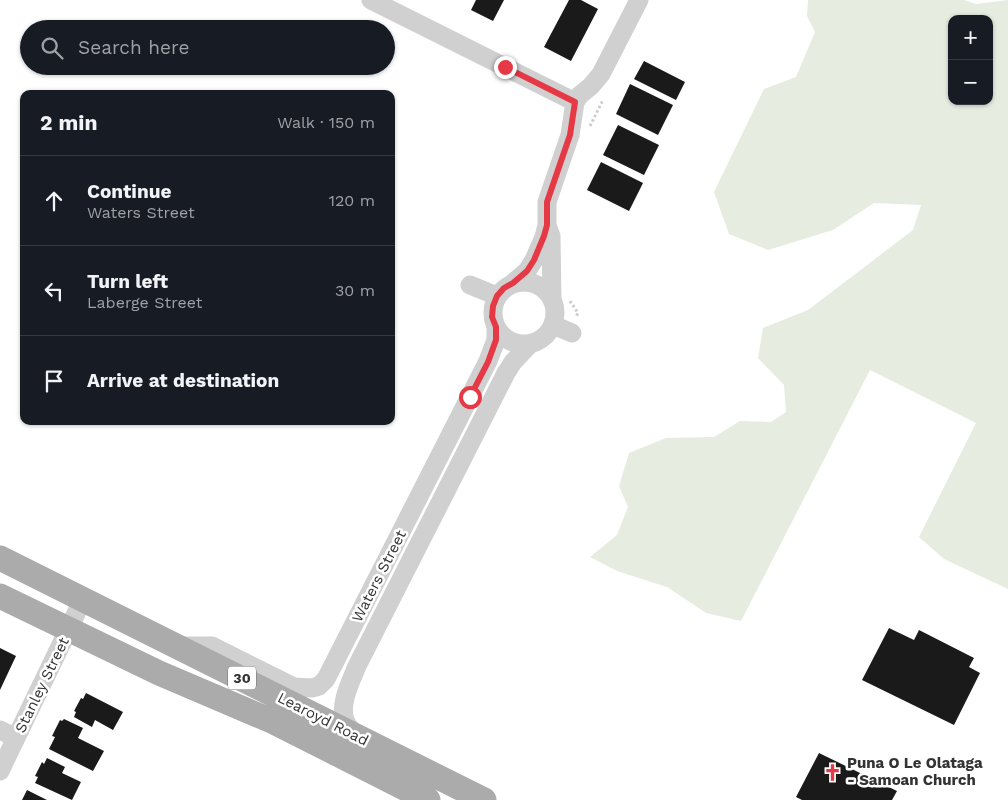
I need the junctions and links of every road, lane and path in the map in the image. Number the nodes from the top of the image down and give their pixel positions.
1 (371, 0) edge
2 (639, 0) edge
3 (403, 7) edge
4 (575, 102) junction
5 (547, 225) junction
6 (513, 283) junction
7 (470, 285) dead end
8 (497, 296) junction
9 (552, 300) junction
10 (553, 325) junction
11 (496, 327) junction
12 (572, 333) dead end
13 (531, 343) junction
14 (0, 558) edge
15 (0, 596) edge
16 (83, 599) junction
17 (69, 630) junction
18 (179, 646) junction
19 (8, 734) edge
20 (353, 734) junction
21 (0, 771) edge
22 (428, 800) edge
23 (484, 800) edge

1 - 3 street
2 - 4 street
3 - 4 street
4 - 5 street
5 - 6 street
5 - 9 street
6 - 8 street
6 - 9 street
7 - 8 street
8 - 11 street, Waters Street
9 - 10 street
10 - 12 street
10 - 13 street, Waters Street
11 - 13 street
11 - 18 street, Waters Street
13 - 20 street, Waters Street
14 - 16 main road, Learoyd Road / 30
15 - 17 main road, Learoyd Road / 30
16 - 17 street, Stanley Street
16 - 18 main road, Learoyd Road / 30
17 - 19 street, Stanley Street
17 - 22 main road, Learoyd Road / 30
18 - 20 main road, Learoyd Road / 30
19 - 21 street, Stanley Street
20 - 23 main road, Learoyd Road / 30

